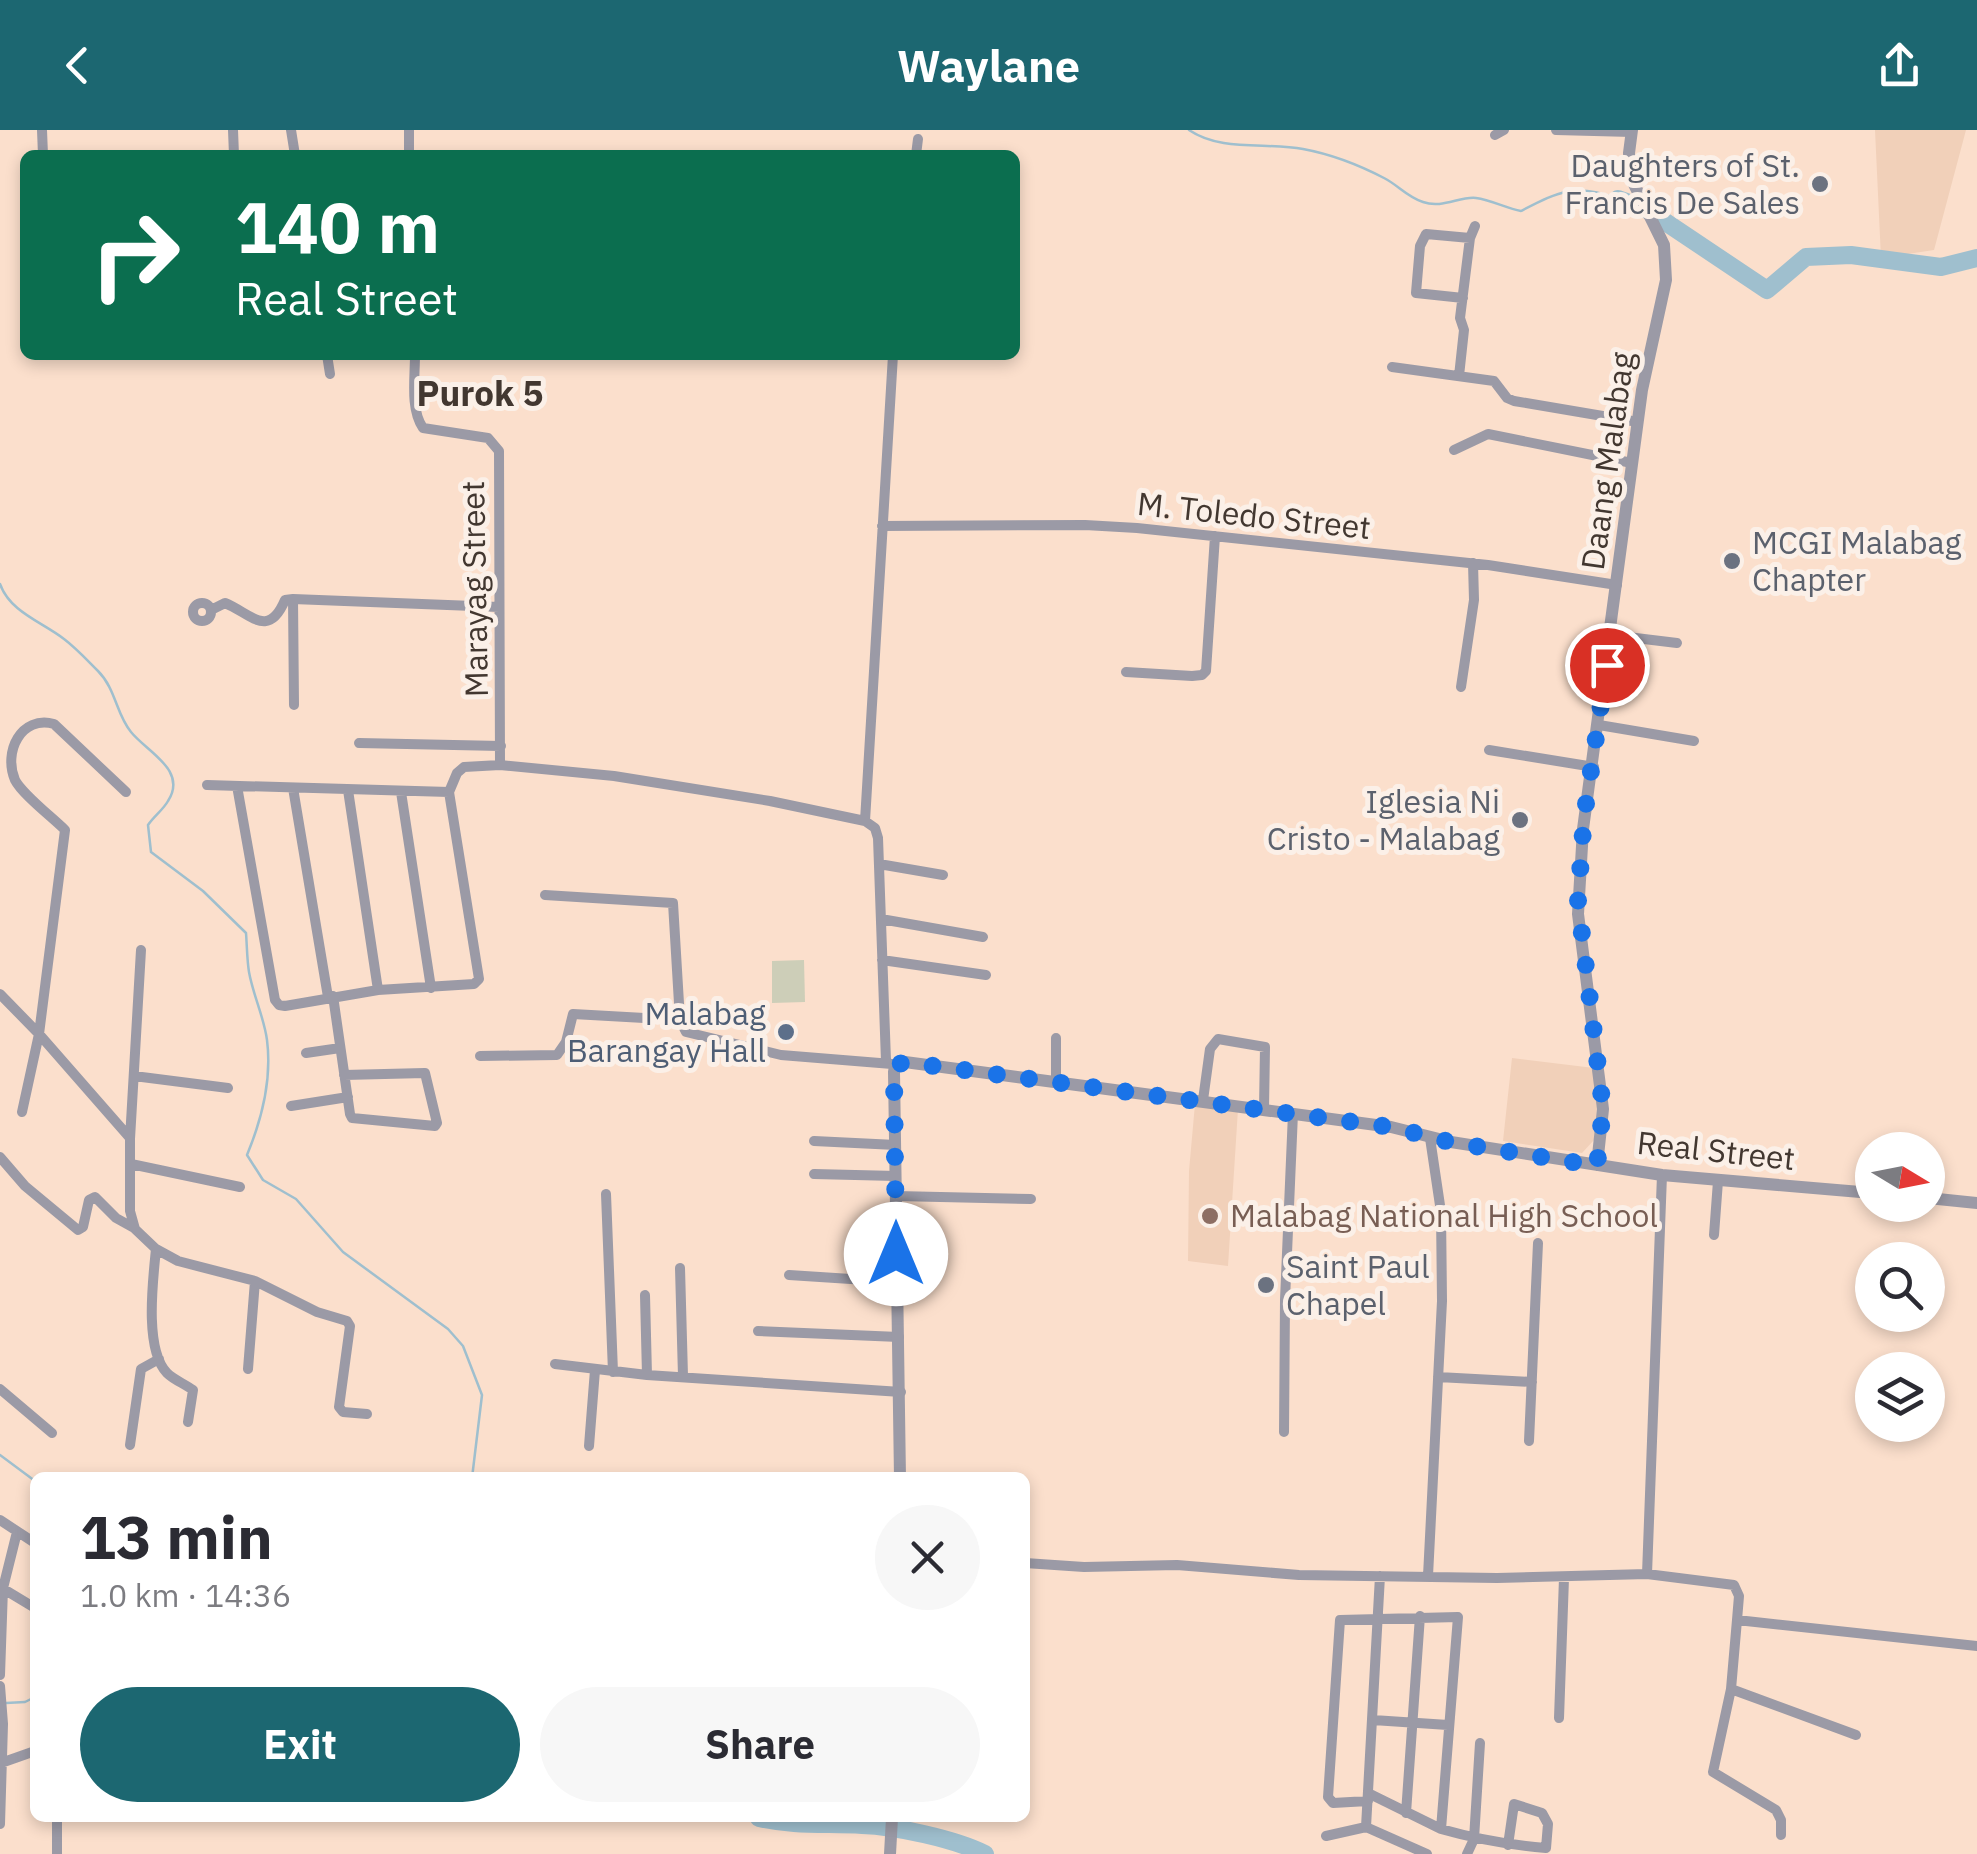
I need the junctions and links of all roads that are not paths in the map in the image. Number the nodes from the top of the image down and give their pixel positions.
1 (1556, 130) edge
2 (1632, 131) edge
3 (918, 140) dead end
4 (917, 150) edge
5 (1475, 226) dead end
6 (1470, 238) junction
7 (1463, 298) junction
8 (328, 360) edge
9 (415, 360) edge
10 (893, 360) edge
11 (1392, 367) dead end
12 (330, 374) dead end
13 (1458, 376) junction
14 (1638, 422) junction
15 (1454, 450) dead end
16 (1632, 463) junction
17 (882, 526) junction
18 (1214, 536) junction
19 (1472, 563) junction
20 (1618, 585) junction
21 (293, 599) junction
22 (499, 606) junction
23 (210, 610) dead end
24 (1611, 635) junction
25 (1677, 642) dead end
26 (1126, 672) dead end
27 (1461, 687) dead end
28 (294, 705) dead end
29 (1599, 725) junction
30 (1694, 741) dead end
31 (359, 743) dead end
32 (500, 746) junction
33 (1488, 750) dead end
34 (500, 765) junction
35 (1594, 767) junction
36 (207, 785) dead end
37 (237, 786) junction
38 (293, 788) junction
39 (348, 790) junction
40 (126, 792) dead end
41 (401, 792) junction
42 (449, 792) junction
43 (864, 821) junction
44 (879, 864) junction
45 (943, 875) dead end
46 (546, 895) dead end
47 (880, 919) junction
48 (983, 937) dead end
49 (141, 950) dead end
50 (882, 960) junction
51 (986, 975) dead end
52 (431, 988) junction
53 (378, 990) junction
54 (0, 994) edge
55 (330, 996) junction
56 (680, 1020) junction
57 (39, 1034) junction
58 (1056, 1038) dead end
59 (340, 1048) junction
60 (306, 1053) dead end
61 (480, 1056) dead end
62 (891, 1064) junction
63 (344, 1075) junction
64 (134, 1076) junction
65 (1056, 1081) junction
66 (228, 1088) dead end
67 (348, 1097) junction
68 (1203, 1100) junction
69 (291, 1106) dead end
70 (1264, 1109) junction
71 (22, 1112) dead end
72 (1293, 1113) junction
73 (1430, 1138) junction
74 (130, 1139) junction
75 (814, 1141) dead end
76 (896, 1145) junction
77 (0, 1157) edge
78 (132, 1164) junction
79 (1597, 1166) junction
80 (814, 1174) dead end
81 (1662, 1175) junction
82 (896, 1176) junction
83 (1718, 1181) junction
84 (240, 1187) dead end
85 (1855, 1192) edge
86 (606, 1194) dead end
87 (896, 1196) junction
88 (1031, 1199) dead end
89 (1945, 1200) edge
90 (1977, 1204) edge
91 (135, 1229) junction
92 (1714, 1234) dead end
93 (1538, 1244) dead end
94 (156, 1249) junction
95 (680, 1268) dead end
96 (789, 1275) dead end
97 (255, 1281) junction
98 (897, 1282) junction
99 (645, 1294) dead end
100 (758, 1331) dead end
101 (899, 1337) junction
102 (158, 1359) junction
103 (555, 1364) dead end
104 (248, 1369) dead end
105 (594, 1370) junction
106 (613, 1372) junction
107 (647, 1375) junction
108 (683, 1376) junction
109 (1438, 1377) junction
110 (1532, 1382) junction
111 (0, 1389) edge
112 (901, 1392) junction
113 (367, 1414) dead end
114 (188, 1422) dead end
115 (1284, 1432) dead end
116 (52, 1433) dead end
117 (1529, 1441) dead end
118 (130, 1445) dead end
119 (588, 1446) dead end
120 (900, 1472) edge
121 (0, 1520) edge
122 (17, 1532) junction
123 (30, 1540) edge
124 (1030, 1563) edge
125 (1647, 1574) junction
126 (1380, 1576) junction
127 (1428, 1576) junction
128 (1564, 1578) junction
129 (2, 1587) edge
130 (30, 1605) edge
131 (1420, 1616) junction
132 (1380, 1618) junction
133 (1737, 1620) junction
134 (1977, 1646) edge
135 (0, 1654) edge
136 (0, 1675) edge
137 (0, 1686) edge
138 (1731, 1689) junction
139 (1559, 1718) dead end
140 (1374, 1720) junction
141 (1412, 1722) junction
142 (1448, 1725) junction
143 (1856, 1735) dead end
144 (1480, 1743) dead end
145 (30, 1753) edge
146 (1, 1763) edge
147 (1369, 1798) junction
148 (1406, 1813) junction
149 (57, 1822) edge
150 (892, 1822) edge
151 (0, 1824) edge
152 (1366, 1827) junction
153 (1441, 1829) junction
154 (1781, 1835) dead end
155 (1326, 1836) dead end
156 (1474, 1839) junction
157 (1508, 1845) junction
158 (890, 1853) edge
159 (57, 1854) edge
160 (1427, 1854) edge
161 (1467, 1854) edge

1 - 2 street
2 - 14 street, Daang Malabag
3 - 4 street
5 - 6 street
6 - 7 street
6 - 7 street
7 - 13 street
8 - 12 street
9 - 22 street, Marayag Street
10 - 17 street
11 - 13 street
13 - 14 street
14 - 16 street, Daang Malabag
15 - 16 street
16 - 20 street, Daang Malabag
17 - 18 street, M. Toledo Street
17 - 43 street
18 - 19 street, M. Toledo Street
18 - 26 street
19 - 20 street, M. Toledo Street
19 - 27 street
20 - 24 street, Daang Malabag
21 - 22 street
21 - 23 street
21 - 28 street
22 - 32 street, Marayag Street
24 - 25 street
24 - 29 street, Daang Malabag
29 - 30 street
29 - 35 street, Daang Malabag
31 - 32 street
32 - 34 street, Marayag Street
33 - 35 street
34 - 42 street
34 - 43 street
35 - 79 street, Daang Malabag
36 - 37 street
37 - 38 street
37 - 55 street
38 - 39 street
38 - 55 street
39 - 41 street
39 - 53 street
40 - 57 street
41 - 42 street
41 - 52 street
42 - 52 street
43 - 44 street
44 - 45 street
44 - 47 street
46 - 56 street
47 - 48 street
47 - 50 street
49 - 64 street
50 - 51 street
50 - 62 street
52 - 53 street
53 - 55 street
54 - 57 street
55 - 59 street
56 - 61 street
56 - 62 street
57 - 71 street
57 - 74 street
58 - 65 street
59 - 60 street
59 - 63 street
62 - 65 street, Real Street
62 - 76 street
63 - 67 street
63 - 67 street
64 - 66 street
64 - 74 street
65 - 68 street, Real Street
67 - 69 street
68 - 70 street, Real Street
68 - 70 street
70 - 72 street, Real Street
72 - 73 street, Real Street
72 - 115 street
73 - 79 street, Real Street
73 - 109 street
74 - 78 street
75 - 76 street
76 - 82 street
77 - 91 street
78 - 84 street
78 - 91 street
79 - 81 street, Real Street
80 - 82 street
81 - 83 street, Real Street
81 - 125 street
82 - 87 street
83 - 85 street, Real Street
83 - 92 street
86 - 106 street
87 - 88 street
87 - 98 street
89 - 90 street
91 - 94 street
93 - 110 street
94 - 97 street
94 - 102 street
95 - 108 street
96 - 98 street
97 - 104 street
97 - 113 street
98 - 101 street
99 - 107 street
100 - 101 street
101 - 112 street
102 - 114 street
102 - 118 street
103 - 105 street
105 - 106 street
105 - 119 street
106 - 107 street
107 - 108 street
108 - 112 street
109 - 110 street
109 - 127 street
110 - 117 street
111 - 116 street
112 - 120 street
121 - 122 street
122 - 123 street
122 - 129 street
124 - 126 street
125 - 128 street
125 - 133 street
126 - 127 street
126 - 132 street
127 - 128 street
128 - 139 street
129 - 130 street
129 - 135 street
131 - 132 street
131 - 141 street
131 - 142 street
132 - 140 street
132 - 147 street
133 - 134 street
133 - 138 street
135 - 136 street
137 - 146 street
138 - 143 street
138 - 154 street
140 - 141 street
140 - 147 street
141 - 142 street
141 - 148 street
142 - 153 street
144 - 156 street
145 - 146 street
146 - 151 street
147 - 148 street
147 - 152 street
148 - 153 street
149 - 159 street
150 - 158 street
152 - 155 street
152 - 160 street
153 - 156 street
156 - 157 street
156 - 161 street
157 - 157 street

